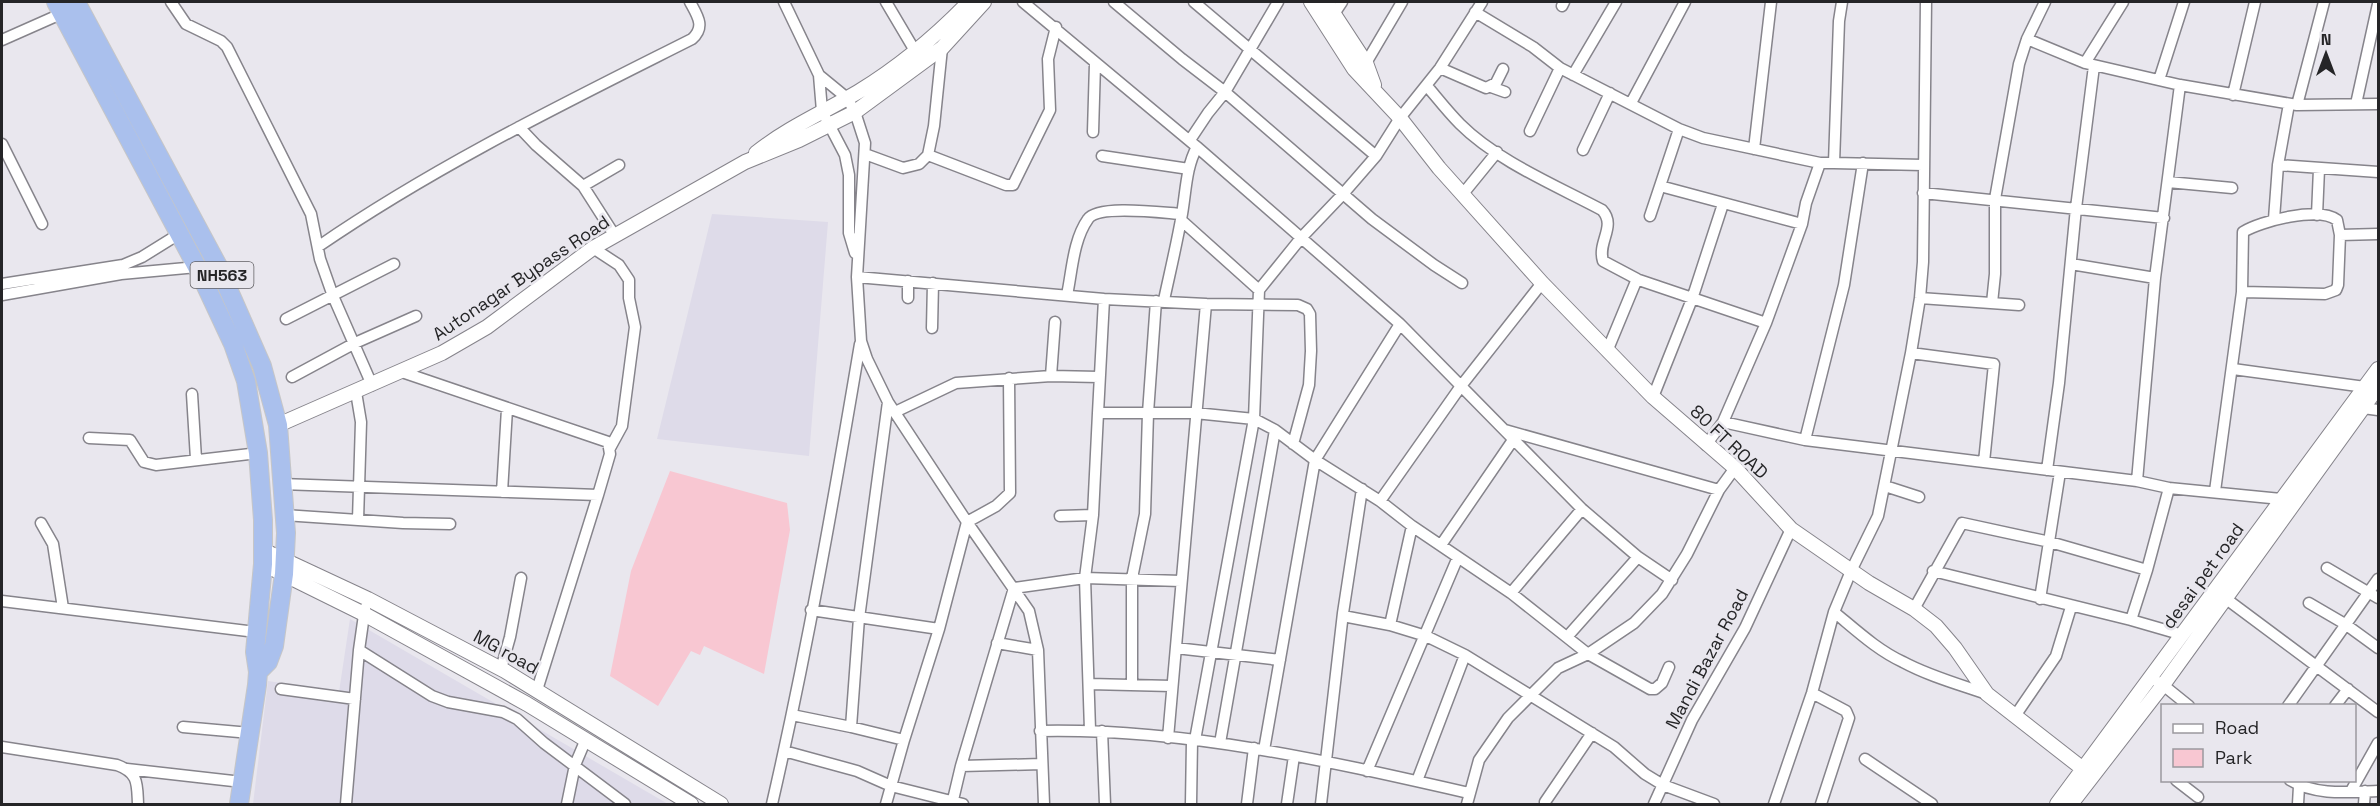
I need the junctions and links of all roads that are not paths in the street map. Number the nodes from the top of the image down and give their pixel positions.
1 (171, 2) edge
2 (690, 2) edge
3 (784, 2) edge
4 (886, 2) edge
5 (969, 2) edge
6 (984, 2) edge
7 (1023, 2) edge
8 (1114, 2) edge
9 (1194, 2) edge
10 (1278, 2) edge
11 (1311, 2) edge
12 (1326, 2) edge
13 (1342, 2) edge
14 (1402, 2) edge
15 (1482, 2) edge
16 (1616, 2) edge
17 (1685, 2) edge
18 (1772, 2) edge
19 (1842, 2) edge
20 (1926, 2) edge
21 (2045, 2) edge
22 (2123, 2) edge
23 (2184, 2) edge
24 (2255, 2) edge
25 (2324, 2) edge
26 (2379, 4) edge
27 (65, 5) edge
28 (1475, 12) junction
29 (1334, 14) junction
30 (1056, 27) junction
31 (2027, 39) junction
32 (2, 40) edge
33 (90, 45) junction
34 (942, 48) junction
35 (1249, 48) junction
36 (919, 58) junction
37 (1095, 63) junction
38 (1365, 63) junction
39 (2090, 65) junction
40 (1440, 68) junction
41 (1560, 68) junction
42 (1503, 69) dead end
43 (819, 75) junction
44 (1573, 75) junction
45 (2159, 80) junction
46 (2180, 85) junction
47 (1427, 86) junction
48 (1491, 87) junction
49 (1225, 92) junction
50 (1377, 92) junction
51 (1505, 92) dead end
52 (1610, 93) junction
53 (2233, 94) junction
54 (847, 98) junction
55 (1631, 103) junction
56 (2293, 104) junction
57 (2356, 104) junction
58 (2379, 104) edge
59 (822, 111) junction
60 (855, 112) junction
61 (1400, 118) junction
62 (830, 125) junction
63 (519, 127) junction
64 (1679, 129) junction
65 (1530, 131) dead end
66 (1093, 132) dead end
67 (1194, 143) junction
68 (2, 144) edge
69 (1754, 149) junction
70 (1583, 150) dead end
71 (1497, 152) junction
72 (865, 154) junction
73 (928, 155) junction
74 (1102, 156) dead end
75 (1376, 156) junction
76 (745, 162) junction
77 (1820, 163) junction
78 (1834, 163) junction
79 (1863, 163) junction
80 (619, 165) dead end
81 (1923, 165) junction
82 (2278, 165) junction
83 (1189, 169) junction
84 (2319, 169) junction
85 (2379, 172) edge
86 (2168, 182) junction
87 (583, 186) junction
88 (1660, 186) junction
89 (2232, 188) dead end
90 (1923, 193) junction
91 (1343, 194) junction
92 (1462, 195) junction
93 (1995, 199) junction
94 (1723, 204) junction
95 (2076, 208) junction
96 (2317, 215) junction
97 (1650, 216) dead end
98 (1182, 217) junction
99 (2164, 218) junction
100 (2274, 219) junction
101 (42, 224) dead end
102 (1802, 224) junction
103 (179, 234) junction
104 (2379, 234) edge
105 (2340, 235) junction
106 (615, 236) junction
107 (1301, 238) junction
108 (319, 246) junction
109 (593, 248) junction
110 (857, 259) junction
111 (394, 264) dead end
112 (2071, 264) junction
113 (197, 267) junction
114 (857, 277) junction
115 (2155, 278) junction
116 (1636, 279) junction
117 (908, 281) junction
118 (933, 283) junction
119 (1461, 283) dead end
120 (1542, 283) junction
121 (2, 284) edge
122 (1259, 290) junction
123 (2242, 292) junction
124 (2, 295) edge
125 (1067, 295) junction
126 (333, 296) junction
127 (908, 298) dead end
128 (1104, 298) junction
129 (1920, 298) junction
130 (1692, 299) junction
131 (1160, 301) junction
132 (1992, 303) junction
133 (1206, 304) junction
134 (1258, 304) junction
135 (2019, 305) dead end
136 (416, 315) dead end
137 (286, 319) dead end
138 (1055, 322) dead end
139 (1766, 323) junction
140 (1400, 324) junction
141 (932, 328) dead end
142 (861, 341) junction
143 (355, 343) junction
144 (1608, 349) junction
145 (1911, 353) junction
146 (2233, 369) junction
147 (2379, 369) edge
148 (402, 372) junction
149 (1051, 376) junction
150 (291, 377) dead end
151 (1100, 377) junction
152 (1009, 378) junction
153 (372, 384) junction
154 (1461, 386) junction
155 (2372, 387) edge
156 (356, 392) junction
157 (192, 394) dead end
158 (1653, 397) junction
159 (888, 402) junction
160 (2363, 408) junction
161 (507, 409) junction
162 (2379, 410) edge
163 (895, 412) junction
164 (1098, 412) junction
165 (1148, 413) junction
166 (1195, 413) junction
167 (1254, 418) junction
168 (1724, 422) junction
169 (278, 425) junction
170 (1275, 430) junction
171 (1504, 430) junction
172 (89, 438) dead end
173 (1513, 440) junction
174 (1805, 440) junction
175 (1293, 444) junction
176 (1706, 445) junction
177 (610, 448) junction
178 (1893, 451) junction
179 (258, 453) junction
180 (196, 459) junction
181 (1315, 460) junction
182 (1984, 462) junction
183 (1735, 468) junction
184 (2047, 470) junction
185 (2060, 472) junction
186 (2137, 481) junction
187 (281, 484) junction
188 (1885, 486) junction
189 (360, 487) junction
190 (2169, 488) junction
191 (1362, 489) junction
192 (1719, 490) junction
193 (2215, 490) junction
194 (502, 492) junction
195 (598, 495) junction
196 (1919, 497) dead end
197 (1380, 501) junction
198 (2286, 503) junction
199 (1582, 509) junction
200 (284, 515) junction
201 (1093, 515) junction
202 (1060, 516) dead end
203 (358, 520) junction
204 (967, 522) junction
205 (41, 523) dead end
206 (450, 524) dead end
207 (1412, 526) junction
208 (1791, 529) junction
209 (2050, 543) junction
210 (1441, 545) junction
211 (1638, 556) junction
212 (263, 557) junction
213 (1458, 557) junction
214 (285, 567) junction
215 (2327, 568) dead end
216 (2147, 570) junction
217 (1851, 571) junction
218 (1933, 571) junction
219 (521, 578) dead end
220 (1085, 578) junction
221 (1132, 578) junction
222 (2379, 579) edge
223 (1672, 580) junction
224 (1181, 581) junction
225 (1014, 588) junction
226 (2368, 591) junction
227 (1511, 593) junction
228 (2225, 598) junction
229 (2379, 598) edge
230 (368, 599) junction
231 (2040, 599) junction
232 (2, 601) edge
233 (2309, 603) dead end
234 (2071, 607) junction
235 (63, 608) junction
236 (1914, 609) junction
237 (811, 610) junction
238 (1834, 612) junction
239 (364, 614) junction
240 (1343, 616) junction
241 (859, 618) junction
242 (2131, 620) junction
243 (2345, 624) junction
244 (1390, 625) junction
245 (939, 629) junction
246 (256, 632) junction
247 (2183, 635) junction
248 (1426, 636) junction
249 (1568, 636) junction
250 (997, 643) junction
251 (1176, 648) junction
252 (2379, 648) edge
253 (359, 650) junction
254 (1038, 650) junction
255 (1211, 651) junction
256 (1235, 654) junction
257 (1588, 654) junction
258 (1465, 655) junction
259 (1280, 660) junction
260 (2315, 666) junction
261 (1669, 667) dead end
262 (501, 669) junction
263 (258, 672) junction
264 (2157, 681) junction
265 (1089, 684) junction
266 (1132, 685) junction
267 (1172, 686) junction
268 (281, 689) dead end
269 (2348, 689) junction
270 (537, 690) junction
271 (1812, 693) junction
272 (1987, 694) junction
273 (1530, 696) junction
274 (355, 699) junction
275 (2188, 704) edge
276 (2289, 704) edge
277 (2337, 704) edge
278 (2379, 712) edge
279 (792, 715) junction
280 (2015, 716) junction
281 (183, 727) dead end
282 (851, 727) junction
283 (1096, 730) junction
284 (1040, 731) junction
285 (250, 733) junction
286 (1592, 733) junction
287 (1168, 738) junction
288 (586, 739) junction
289 (904, 740) junction
290 (1193, 740) junction
291 (1220, 743) junction
292 (2379, 743) edge
293 (2, 747) edge
294 (1259, 749) junction
295 (784, 751) junction
296 (1294, 756) junction
297 (1865, 759) dead end
298 (1325, 762) junction
299 (1042, 764) junction
300 (574, 765) junction
301 (961, 766) junction
302 (127, 769) junction
303 (1367, 771) junction
304 (2087, 773) junction
305 (1417, 781) junction
306 (242, 782) junction
307 (2179, 782) edge
308 (2294, 783) edge
309 (691, 785) junction
310 (1663, 785) junction
311 (891, 786) junction
312 (2351, 791) junction
313 (2365, 791) junction
314 (2379, 791) edge
315 (2198, 797) dead end
316 (1468, 799) edge
317 (1545, 802) dead end
318 (687, 803) edge
319 (138, 804) edge
320 (239, 804) edge
321 (346, 804) edge
322 (567, 804) edge
323 (625, 804) edge
324 (721, 804) edge
325 (772, 804) edge
326 (886, 804) edge
327 (956, 804) edge
328 (1044, 804) edge
329 (1105, 804) edge
330 (1191, 804) edge
331 (1247, 804) edge
332 (1287, 804) edge
333 (1322, 804) edge
334 (1654, 804) edge
335 (1714, 804) edge
336 (1774, 804) edge
337 (1821, 804) edge
338 (1932, 804) edge
339 (2057, 804) edge
340 (2075, 804) edge
341 (2298, 804) edge
342 (2364, 804) edge

1 - 108 street
2 - 63 street
3 - 43 street
4 - 36 street
5 - 36 street, Autonagar Bypass Road
6 - 34 street, Autonagar Bypass Road
7 - 30 street
8 - 49 street
9 - 35 street
10 - 35 street
11 - 50 street, 80 FT ROAD
12 - 29 street, 80 FT ROAD
13 - 29 street
14 - 38 street
15 - 28 street
16 - 44 street
17 - 55 street
18 - 69 street
19 - 78 street
20 - 81 street
21 - 31 street
22 - 39 street
23 - 45 street
24 - 53 street
25 - 56 street
26 - 57 street
27 - 32 street
27 - 33 highway, NH563
28 - 40 street
28 - 41 street
29 - 38 street, 80 FT ROAD
30 - 37 street
30 - 73 street
31 - 39 street
31 - 93 street
33 - 103 highway, NH563
33 - 169 highway, NH563
34 - 36 street, Autonagar Bypass Road
34 - 73 street
35 - 49 street
35 - 75 street
36 - 54 street, Autonagar Bypass Road
36 - 60 street, Autonagar Bypass Road
37 - 66 street
37 - 67 street
38 - 50 street, 80 FT ROAD
39 - 45 street
39 - 95 street
40 - 47 street
40 - 48 street
41 - 44 street
41 - 65 street
42 - 48 street
43 - 54 street
43 - 59 street
44 - 52 street
45 - 46 street
46 - 53 street
46 - 86 street
47 - 61 street
47 - 71 street
48 - 51 street
49 - 67 street
49 - 91 street
50 - 61 street, 80 FT ROAD
52 - 55 street
52 - 70 street
53 - 56 street
54 - 59 street, Autonagar Bypass Road
54 - 60 street
55 - 64 street
56 - 57 street
56 - 82 street
57 - 58 street
59 - 62 street
59 - 76 street, Autonagar Bypass Road
60 - 62 street, Autonagar Bypass Road
60 - 72 street
61 - 75 street
61 - 92 street, 80 FT ROAD
62 - 76 street, Autonagar Bypass Road
62 - 110 street
63 - 87 street
63 - 108 street
64 - 69 street
64 - 88 street
67 - 83 street
67 - 107 street
68 - 101 street
69 - 77 street
71 - 92 street
71 - 116 street
72 - 73 street
72 - 110 street
74 - 83 street
75 - 91 street
76 - 106 street, Autonagar Bypass Road
77 - 78 street
77 - 102 street
78 - 79 street
79 - 81 street
79 - 174 street
80 - 87 street
81 - 90 street
82 - 84 street
82 - 100 street
83 - 98 street
84 - 85 street
84 - 96 street
86 - 89 street
86 - 99 street
87 - 106 street
88 - 94 street
88 - 97 street
90 - 93 street
90 - 129 street
91 - 107 street
91 - 119 street
92 - 120 street, 80 FT ROAD
93 - 95 street
93 - 132 street
94 - 102 street
94 - 130 street
95 - 99 street
95 - 112 street
96 - 100 street
96 - 105 street
98 - 122 street
98 - 125 street
98 - 131 street
99 - 115 street
100 - 123 street
102 - 139 street
103 - 113 highway, NH563
103 - 121 street
104 - 105 street
105 - 123 street
106 - 109 street, Autonagar Bypass Road
107 - 122 street
107 - 140 street
108 - 126 street
109 - 148 street, Autonagar Bypass Road
109 - 177 street
110 - 114 street
111 - 126 street
112 - 115 street
112 - 184 street
113 - 124 street
113 - 179 highway, NH563
114 - 117 street
114 - 142 street
115 - 186 street
116 - 130 street
116 - 144 street
117 - 118 street
117 - 127 street
118 - 125 street
118 - 141 street
120 - 144 street, 80 FT ROAD
120 - 154 street
122 - 134 street
123 - 146 street
125 - 128 street
126 - 137 street
126 - 143 street
128 - 131 street
128 - 151 street
129 - 132 street
129 - 145 street
130 - 139 street
130 - 158 street
131 - 133 street
131 - 165 street
132 - 135 street
133 - 134 street
133 - 166 street
134 - 167 street
134 - 175 street
136 - 143 street
138 - 149 street
139 - 168 street
140 - 154 street
140 - 181 street
142 - 159 street
142 - 237 street
143 - 150 street
143 - 153 street
144 - 158 street, 80 FT ROAD
145 - 178 street
145 - 182 street
146 - 155 street
146 - 193 street
147 - 155 street, desai pet road
148 - 153 street, Autonagar Bypass Road
148 - 161 street
149 - 151 street
149 - 152 street
151 - 164 street
152 - 163 street
152 - 204 street
153 - 156 street, Autonagar Bypass Road
154 - 171 street
154 - 197 street
155 - 160 street, desai pet road
155 - 198 street, desai pet road
156 - 169 street, Autonagar Bypass Road
156 - 189 street
157 - 180 street
158 - 176 street, 80 FT ROAD
159 - 163 street
159 - 241 street
160 - 162 street
160 - 198 street, desai pet road
161 - 177 street
161 - 194 street
163 - 204 street
164 - 165 street
164 - 201 street
165 - 166 street
165 - 221 street
166 - 167 street
166 - 224 street
167 - 170 street
167 - 255 street
168 - 174 street
168 - 176 street
169 - 187 highway, NH563
170 - 175 street
170 - 256 street
171 - 173 street
171 - 192 street
172 - 180 street
173 - 199 street
173 - 210 street
174 - 178 street
175 - 181 street
176 - 183 street, 80 FT ROAD
177 - 195 street
178 - 182 street
178 - 188 street
179 - 180 street
179 - 212 highway, NH563
181 - 191 street
181 - 259 street
182 - 184 street
183 - 192 street
183 - 208 street, 80 FT ROAD
184 - 185 street
185 - 186 street
185 - 209 street
186 - 190 street
187 - 189 street
187 - 200 highway, NH563
188 - 196 street
188 - 217 street
189 - 194 street
189 - 203 street
190 - 193 street
190 - 216 street
191 - 197 street
191 - 240 street
192 - 223 street
193 - 198 street
194 - 195 street
195 - 270 street
197 - 207 street
198 - 228 street, desai pet road
198 - 247 street, desai pet road
199 - 211 street
199 - 227 street
200 - 203 street
200 - 214 highway, NH563
201 - 202 street
201 - 220 street
203 - 206 street
204 - 225 street
204 - 245 street
205 - 235 street
207 - 210 street
207 - 244 street
208 - 217 street, 80 FT ROAD
208 - 310 street, Mandi Bazar Road
209 - 216 street
209 - 218 street
209 - 231 street
210 - 213 street
211 - 223 street
211 - 249 street
212 - 214 street, MG road
212 - 246 highway, NH563
213 - 227 street
213 - 248 street
214 - 230 street, MG road
214 - 239 street, MG road
214 - 263 highway, NH563
215 - 226 street
216 - 242 street
217 - 236 street, 80 FT ROAD
217 - 238 street
218 - 231 street
218 - 236 street
219 - 262 street
220 - 221 street
220 - 225 street
220 - 265 street
221 - 224 street
221 - 266 street
222 - 226 street
223 - 257 street
224 - 251 street
225 - 250 street
225 - 254 street
226 - 229 street
226 - 243 street
227 - 249 street
228 - 260 street
228 - 264 street, desai pet road
230 - 239 street
230 - 262 street, MG road
231 - 234 street
232 - 235 street
233 - 243 street
234 - 242 street
234 - 280 street
235 - 246 street
236 - 272 street, 80 FT ROAD
237 - 241 street
237 - 279 street
238 - 271 street
238 - 272 street
239 - 253 street
239 - 288 street, MG road
240 - 244 street
240 - 298 street
241 - 245 street
241 - 282 street
242 - 247 street
243 - 252 street
243 - 260 street
244 - 248 street
245 - 289 street
246 - 263 highway, NH563
247 - 264 street, desai pet road
248 - 258 street
248 - 303 street
249 - 257 street
250 - 254 street
250 - 301 street
251 - 255 street
251 - 267 street
253 - 274 street
253 - 300 street
254 - 284 street
255 - 256 street
255 - 290 street
256 - 259 street
256 - 291 street
257 - 261 street
257 - 273 street
258 - 273 street
258 - 305 street
259 - 294 street
260 - 269 street
260 - 276 street
262 - 270 street, MG road
263 - 285 highway, NH563
264 - 275 street
264 - 304 street, desai pet road
265 - 266 street
265 - 283 street
266 - 267 street
267 - 287 street
268 - 274 street
269 - 277 street
269 - 278 street
270 - 309 street, MG road
271 - 336 street
271 - 337 street
272 - 280 street, 80 FT ROAD
273 - 286 street
273 - 316 street
274 - 321 street
279 - 282 street
279 - 295 street
280 - 304 street, 80 FT ROAD
281 - 285 street
282 - 289 street
283 - 284 street
283 - 287 street
283 - 329 street
284 - 299 street
285 - 306 highway, NH563
286 - 310 street
286 - 317 street
287 - 290 street
288 - 300 street
288 - 318 street, MG road
289 - 311 street
290 - 291 street
290 - 330 street
291 - 294 street
292 - 312 street
293 - 302 street
294 - 296 street
294 - 331 street
295 - 311 street
295 - 325 street
296 - 298 street
296 - 332 street
297 - 338 street
298 - 303 street
298 - 333 street
299 - 301 street
299 - 328 street
300 - 322 street
300 - 323 street
301 - 327 street
302 - 306 street
302 - 319 street
303 - 305 street
304 - 339 street, desai pet road
304 - 340 street, desai pet road
305 - 316 street
306 - 320 highway, NH563
307 - 315 street
308 - 312 street
308 - 341 street
309 - 318 street
309 - 324 street, MG road
310 - 334 street, Mandi Bazar Road
310 - 335 street
311 - 326 street
311 - 327 street
312 - 313 street
313 - 314 street
313 - 342 street

